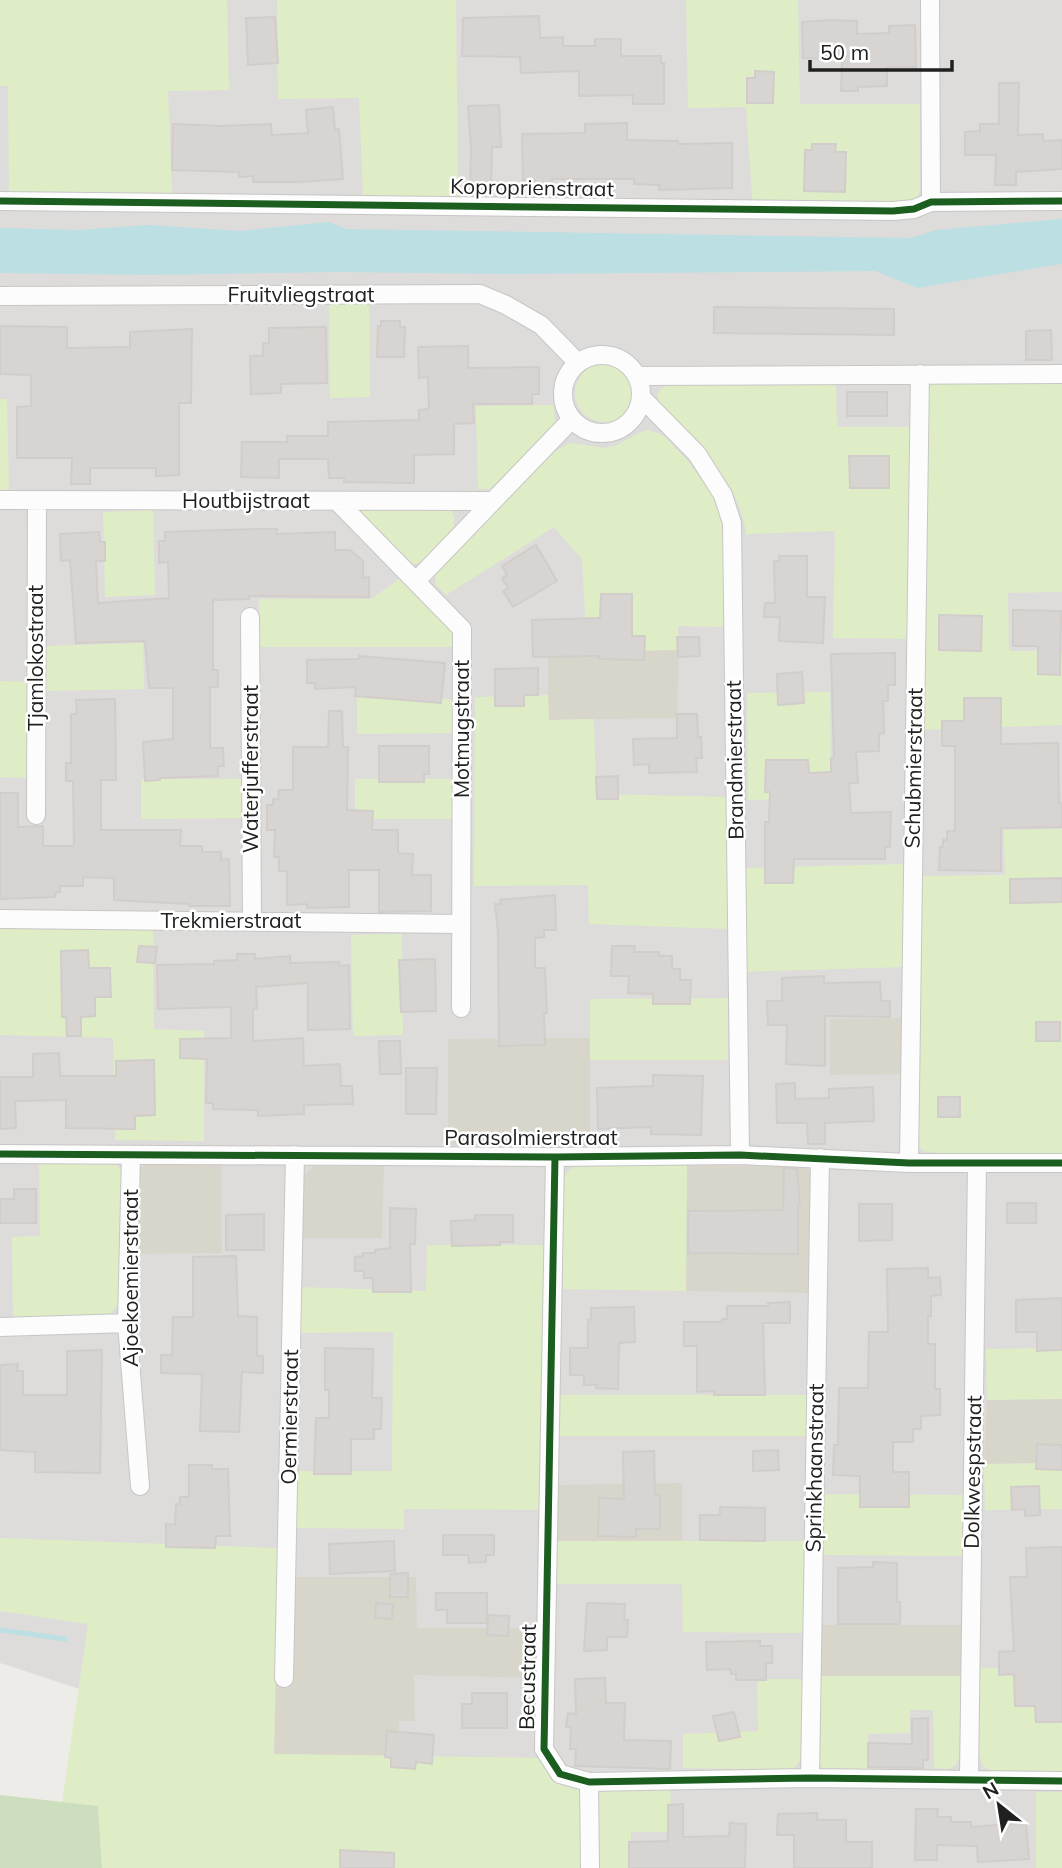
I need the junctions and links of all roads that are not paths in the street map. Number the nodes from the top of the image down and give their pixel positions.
1 (930, 0) edge
2 (0, 201) edge
3 (1062, 201) edge
4 (932, 202) junction
5 (0, 296) edge
6 (578, 363) junction
7 (920, 373) junction
8 (1062, 374) edge
9 (637, 376) junction
10 (641, 397) junction
11 (572, 419) junction
12 (0, 500) edge
13 (37, 500) junction
14 (337, 501) junction
15 (491, 501) junction
16 (416, 581) junction
17 (250, 617) dead end
18 (36, 815) dead end
19 (0, 919) edge
20 (252, 920) junction
21 (461, 923) junction
22 (461, 1008) dead end
23 (0, 1154) edge
24 (131, 1155) junction
25 (295, 1155) junction
26 (740, 1156) junction
27 (555, 1157) junction
28 (820, 1158) junction
29 (909, 1163) junction
30 (1062, 1163) edge
31 (977, 1164) junction
32 (127, 1322) junction
33 (0, 1327) edge
34 (140, 1486) dead end
35 (284, 1678) dead end
36 (810, 1777) junction
37 (969, 1780) junction
38 (1062, 1781) edge
39 (589, 1782) junction
40 (590, 1868) edge

1 - 4 street
2 - 4 street, Koproprienstraat
3 - 4 street, Koproprienstraat
5 - 6 street, Fruitvliegstraat
6 - 9 street
6 - 11 street
7 - 8 street
7 - 9 street
7 - 29 street, Schubmierstraat
9 - 10 street
10 - 11 street
10 - 26 street, Brandmierstraat
11 - 15 street
12 - 13 street, Houtbijstraat
13 - 14 street, Houtbijstraat
13 - 18 street, Tjamlokostraat
14 - 15 street, Houtbijstraat
14 - 16 street, Motmugstraat
15 - 16 street
16 - 21 street, Motmugstraat
17 - 20 street, Waterjufferstraat
19 - 20 street, Trekmierstraat
20 - 21 street, Trekmierstraat
21 - 22 street, Motmugstraat
23 - 24 street, Parasolmierstraat
24 - 25 street, Parasolmierstraat
24 - 32 street, Ajoekoemierstraat
25 - 27 street, Parasolmierstraat
25 - 35 street, Oermierstraat
26 - 27 street, Parasolmierstraat
26 - 28 street, Parasolmierstraat
27 - 39 street, Becustraat
28 - 29 street, Parasolmierstraat
28 - 36 street, Sprinkhaanstraat
29 - 31 street, Parasolmierstraat
30 - 31 street, Parasolmierstraat
31 - 37 street, Dolkwespstraat
32 - 33 street
32 - 34 street, Ajoekoemierstraat
36 - 37 street, Becustraat
36 - 39 street, Becustraat
37 - 38 street, Becustraat
39 - 40 street

